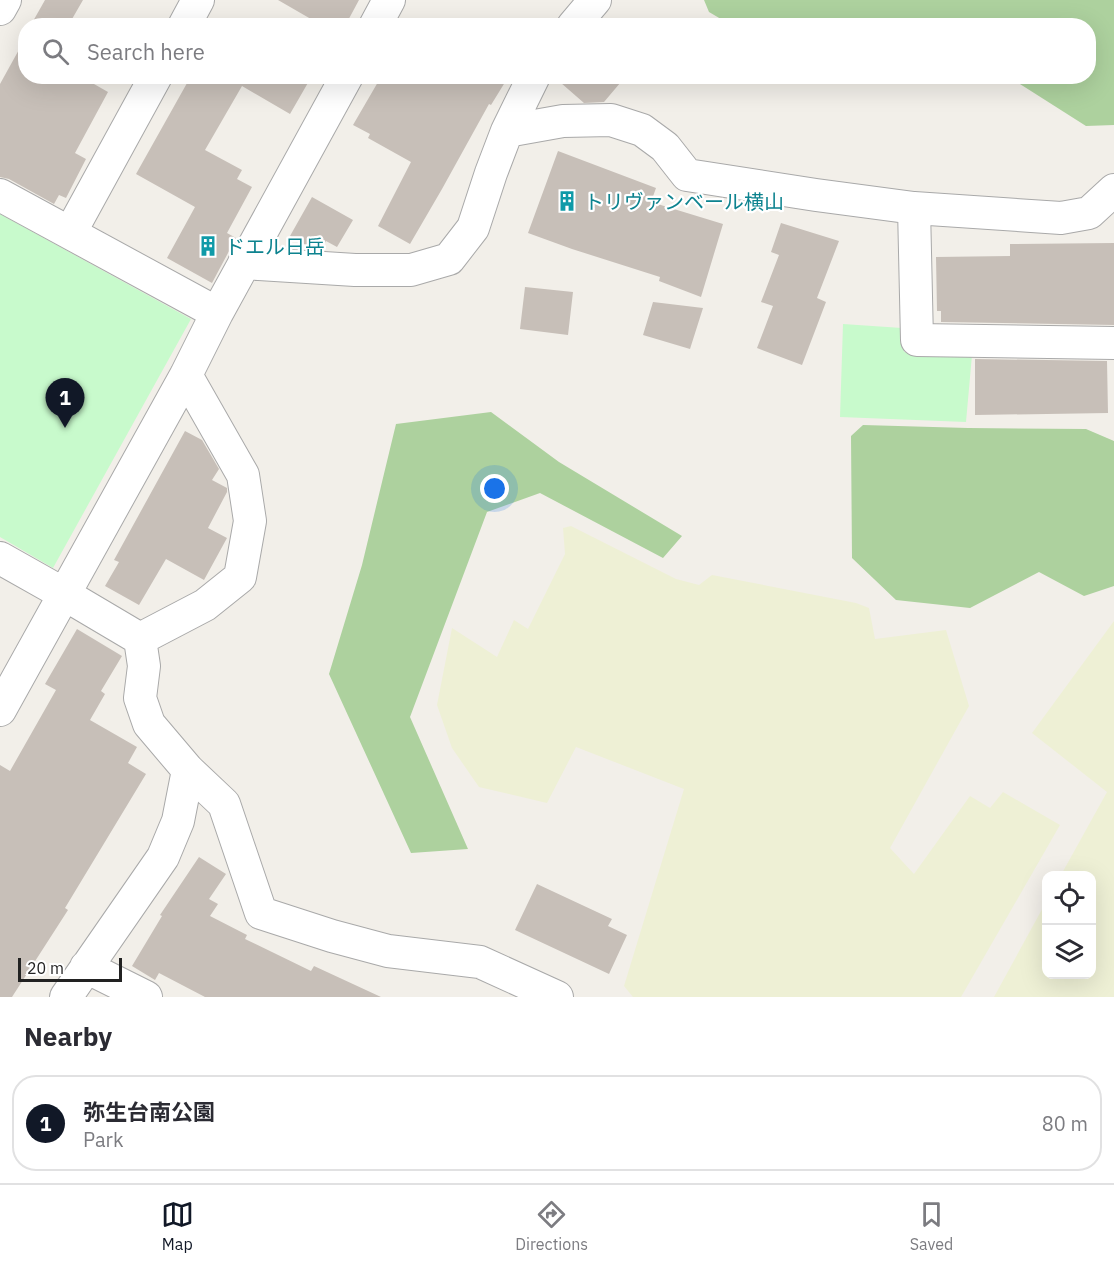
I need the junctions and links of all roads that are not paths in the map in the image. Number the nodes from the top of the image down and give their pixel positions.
1 (5, 0) edge
2 (198, 0) edge
3 (389, 0) edge
4 (595, 0) edge
5 (0, 9) edge
6 (188, 18) edge
7 (379, 18) edge
8 (580, 18) edge
9 (152, 84) edge
10 (343, 84) edge
11 (530, 84) edge
12 (507, 131) junction
13 (1114, 190) edge
14 (0, 195) edge
15 (914, 208) junction
16 (70, 233) junction
17 (244, 263) junction
18 (217, 313) junction
19 (1114, 343) edge
20 (186, 375) junction
21 (0, 558) edge
22 (64, 594) junction
23 (140, 639) junction
24 (0, 710) edge
25 (188, 770) junction
26 (86, 967) junction
27 (66, 997) edge
28 (146, 997) edge
29 (557, 997) edge

1 - 5 street
2 - 6 street
3 - 7 street
4 - 8 street
9 - 16 street
10 - 17 street
11 - 12 street
12 - 15 street
12 - 17 street
13 - 15 street
14 - 16 street
15 - 19 street
16 - 18 street
17 - 18 street
18 - 20 street
20 - 22 street
20 - 23 street
21 - 22 street
22 - 23 street
22 - 24 street
23 - 25 street
25 - 26 street
25 - 29 street
26 - 27 street
26 - 28 street

